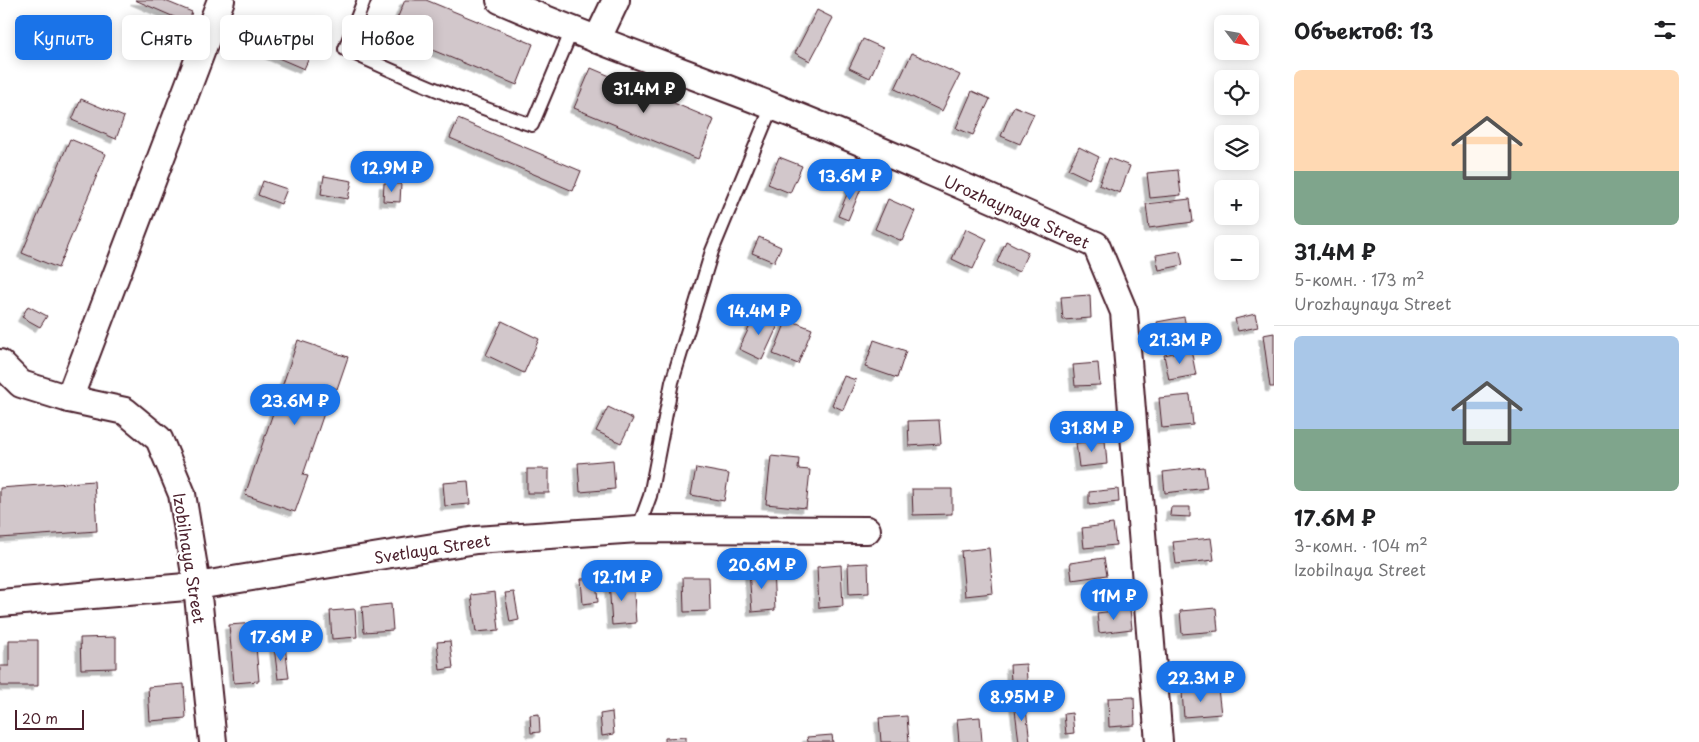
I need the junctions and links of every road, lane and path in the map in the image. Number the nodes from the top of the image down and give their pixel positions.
1 (221, 0) edge
2 (364, 0) edge
3 (500, 0) edge
4 (616, 0) edge
5 (572, 30) junction
6 (597, 40) junction
7 (772, 106) junction
8 (0, 363) edge
9 (69, 399) junction
10 (638, 529) junction
11 (867, 530) dead end
12 (197, 586) junction
13 (0, 603) edge
14 (213, 742) edge
15 (1159, 742) edge

1 - 9 street
2 - 5 lane
3 - 5 street, Urozhaynaya Street
4 - 6 street
5 - 6 street, Urozhaynaya Street
6 - 7 street, Urozhaynaya Street
7 - 10 lane
7 - 15 street, Urozhaynaya Street
8 - 9 street, Izobilnaya Street
9 - 12 street, Izobilnaya Street
10 - 11 street, Svetlaya Street
10 - 12 street, Svetlaya Street
12 - 13 street, Svetlaya Street
12 - 14 street, Izobilnaya Street

